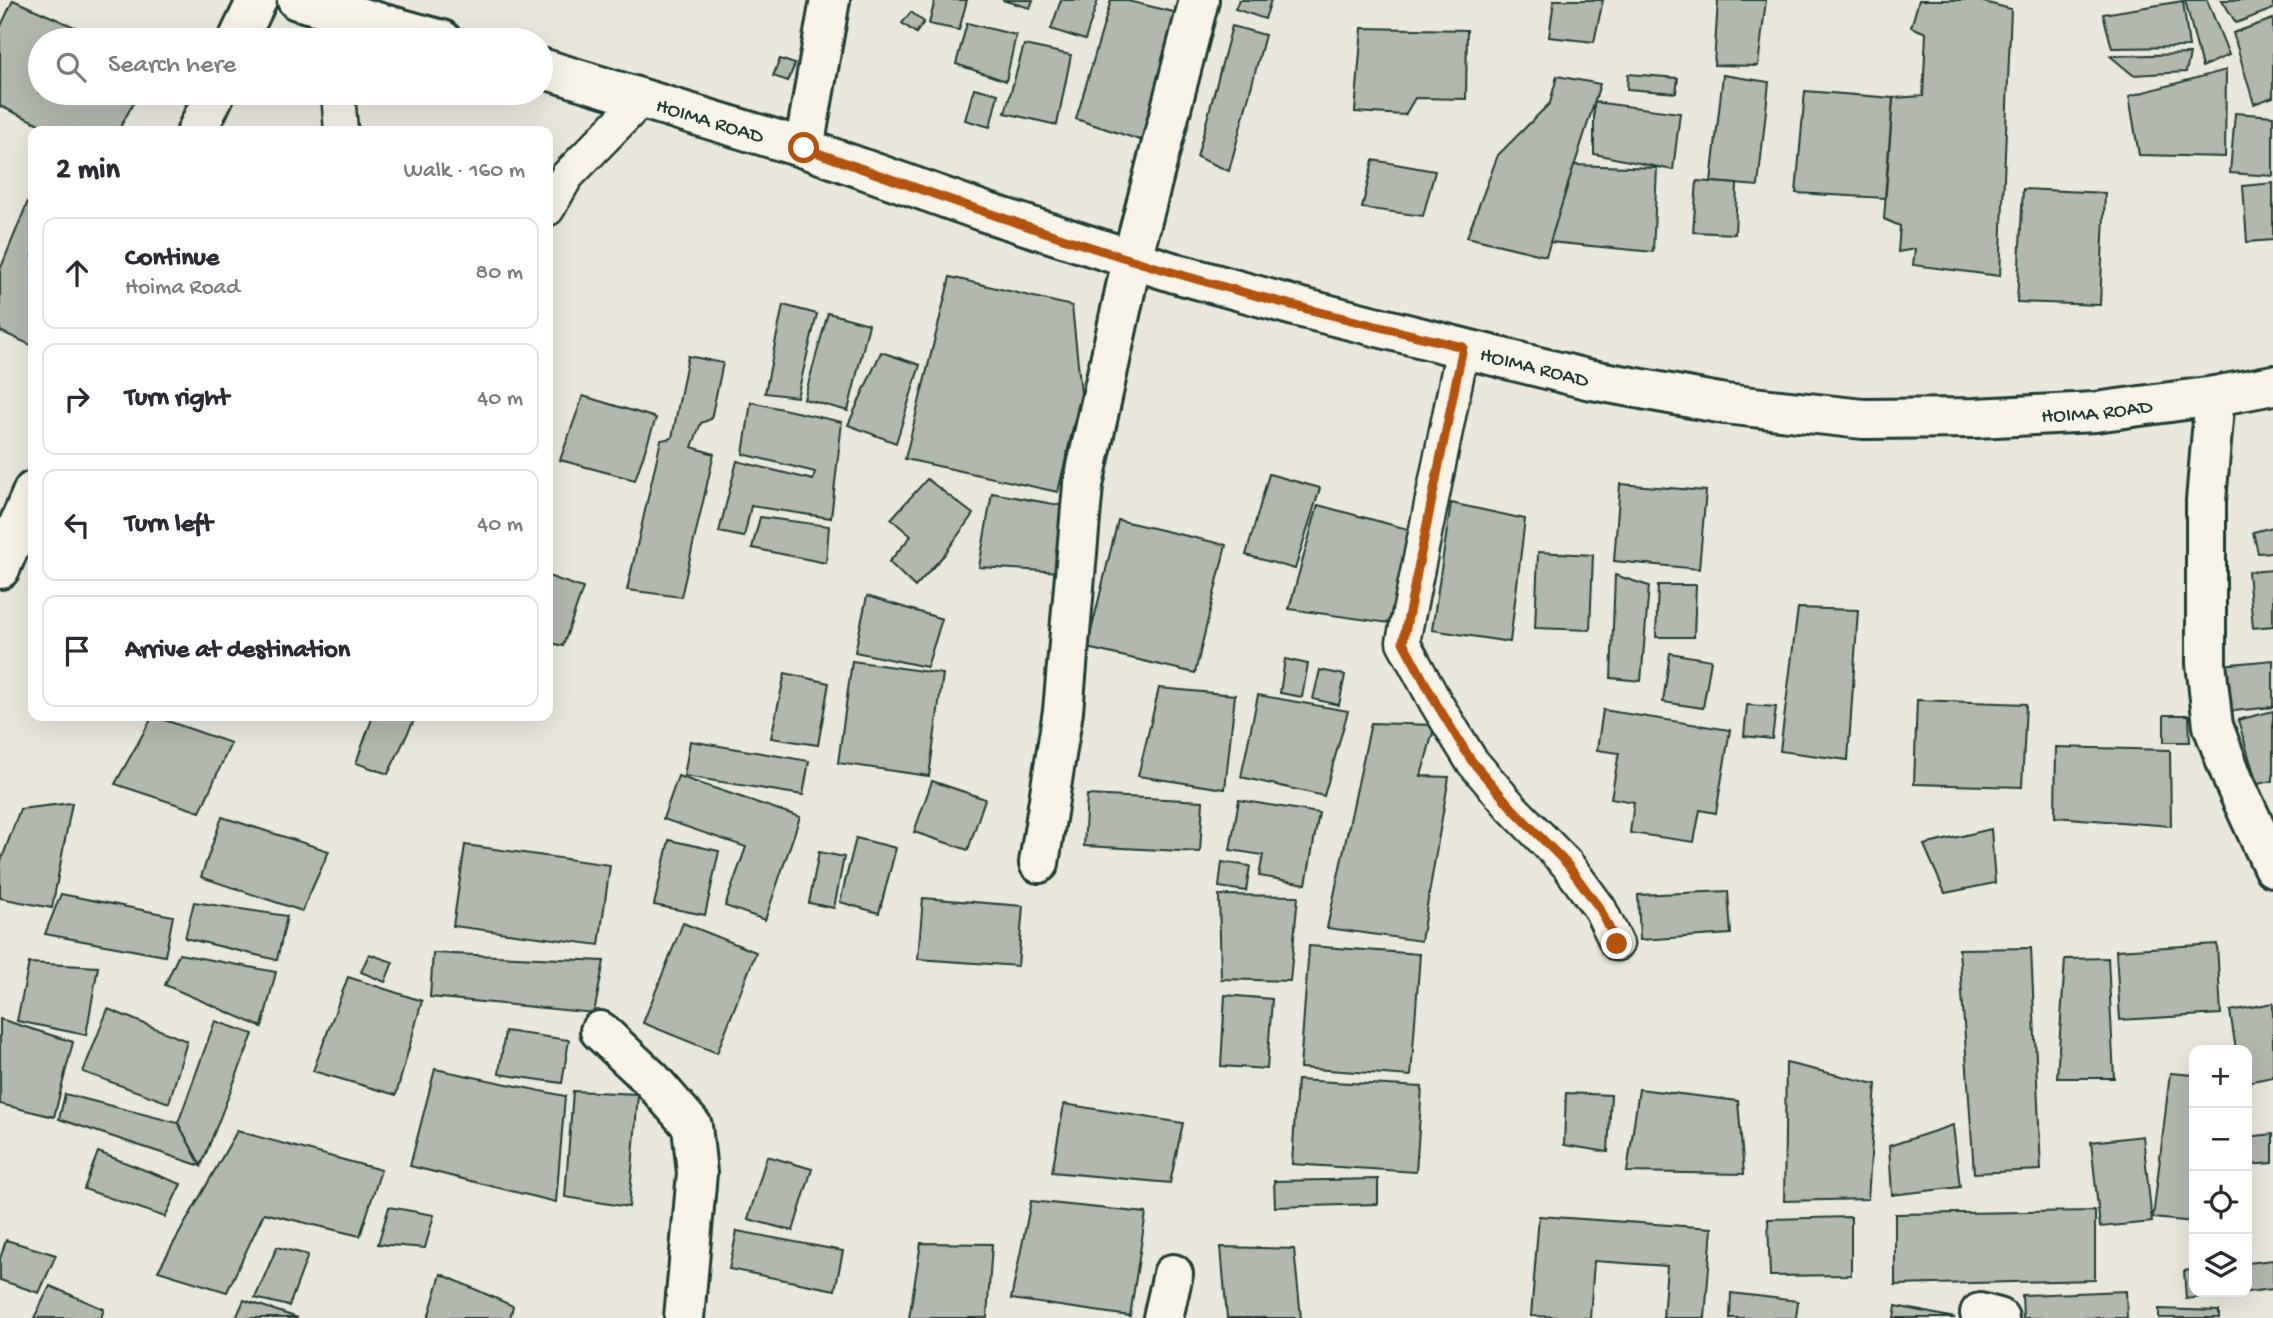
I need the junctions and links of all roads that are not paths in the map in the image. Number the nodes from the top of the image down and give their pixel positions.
1 (257, 0) edge
2 (830, 0) edge
3 (1199, 0) edge
4 (321, 17) edge
5 (244, 28) edge
6 (379, 28) edge
7 (553, 72) edge
8 (641, 100) junction
9 (209, 105) edge
10 (339, 105) edge
11 (199, 126) edge
12 (341, 126) edge
13 (804, 148) junction
14 (553, 200) edge
15 (1132, 259) junction
16 (1463, 347) junction
17 (2273, 385) edge
18 (2215, 396) junction
19 (28, 503) edge
20 (0, 569) edge
21 (1039, 863) dead end
22 (2273, 867) edge
23 (1617, 944) dead end
24 (600, 1031) dead end
25 (1173, 1274) dead end
26 (684, 1318) edge
27 (1163, 1318) edge

1 - 5 street
2 - 13 street
3 - 15 street
4 - 6 street
7 - 8 street, HOIMA ROAD
8 - 13 street, HOIMA ROAD
8 - 14 lane
9 - 11 street
10 - 12 lane
13 - 15 street, HOIMA ROAD
15 - 16 street, HOIMA ROAD
15 - 21 street
16 - 18 street, HOIMA ROAD
16 - 23 lane
17 - 18 street, HOIMA ROAD
18 - 22 street
19 - 20 street
24 - 26 street
25 - 27 street

